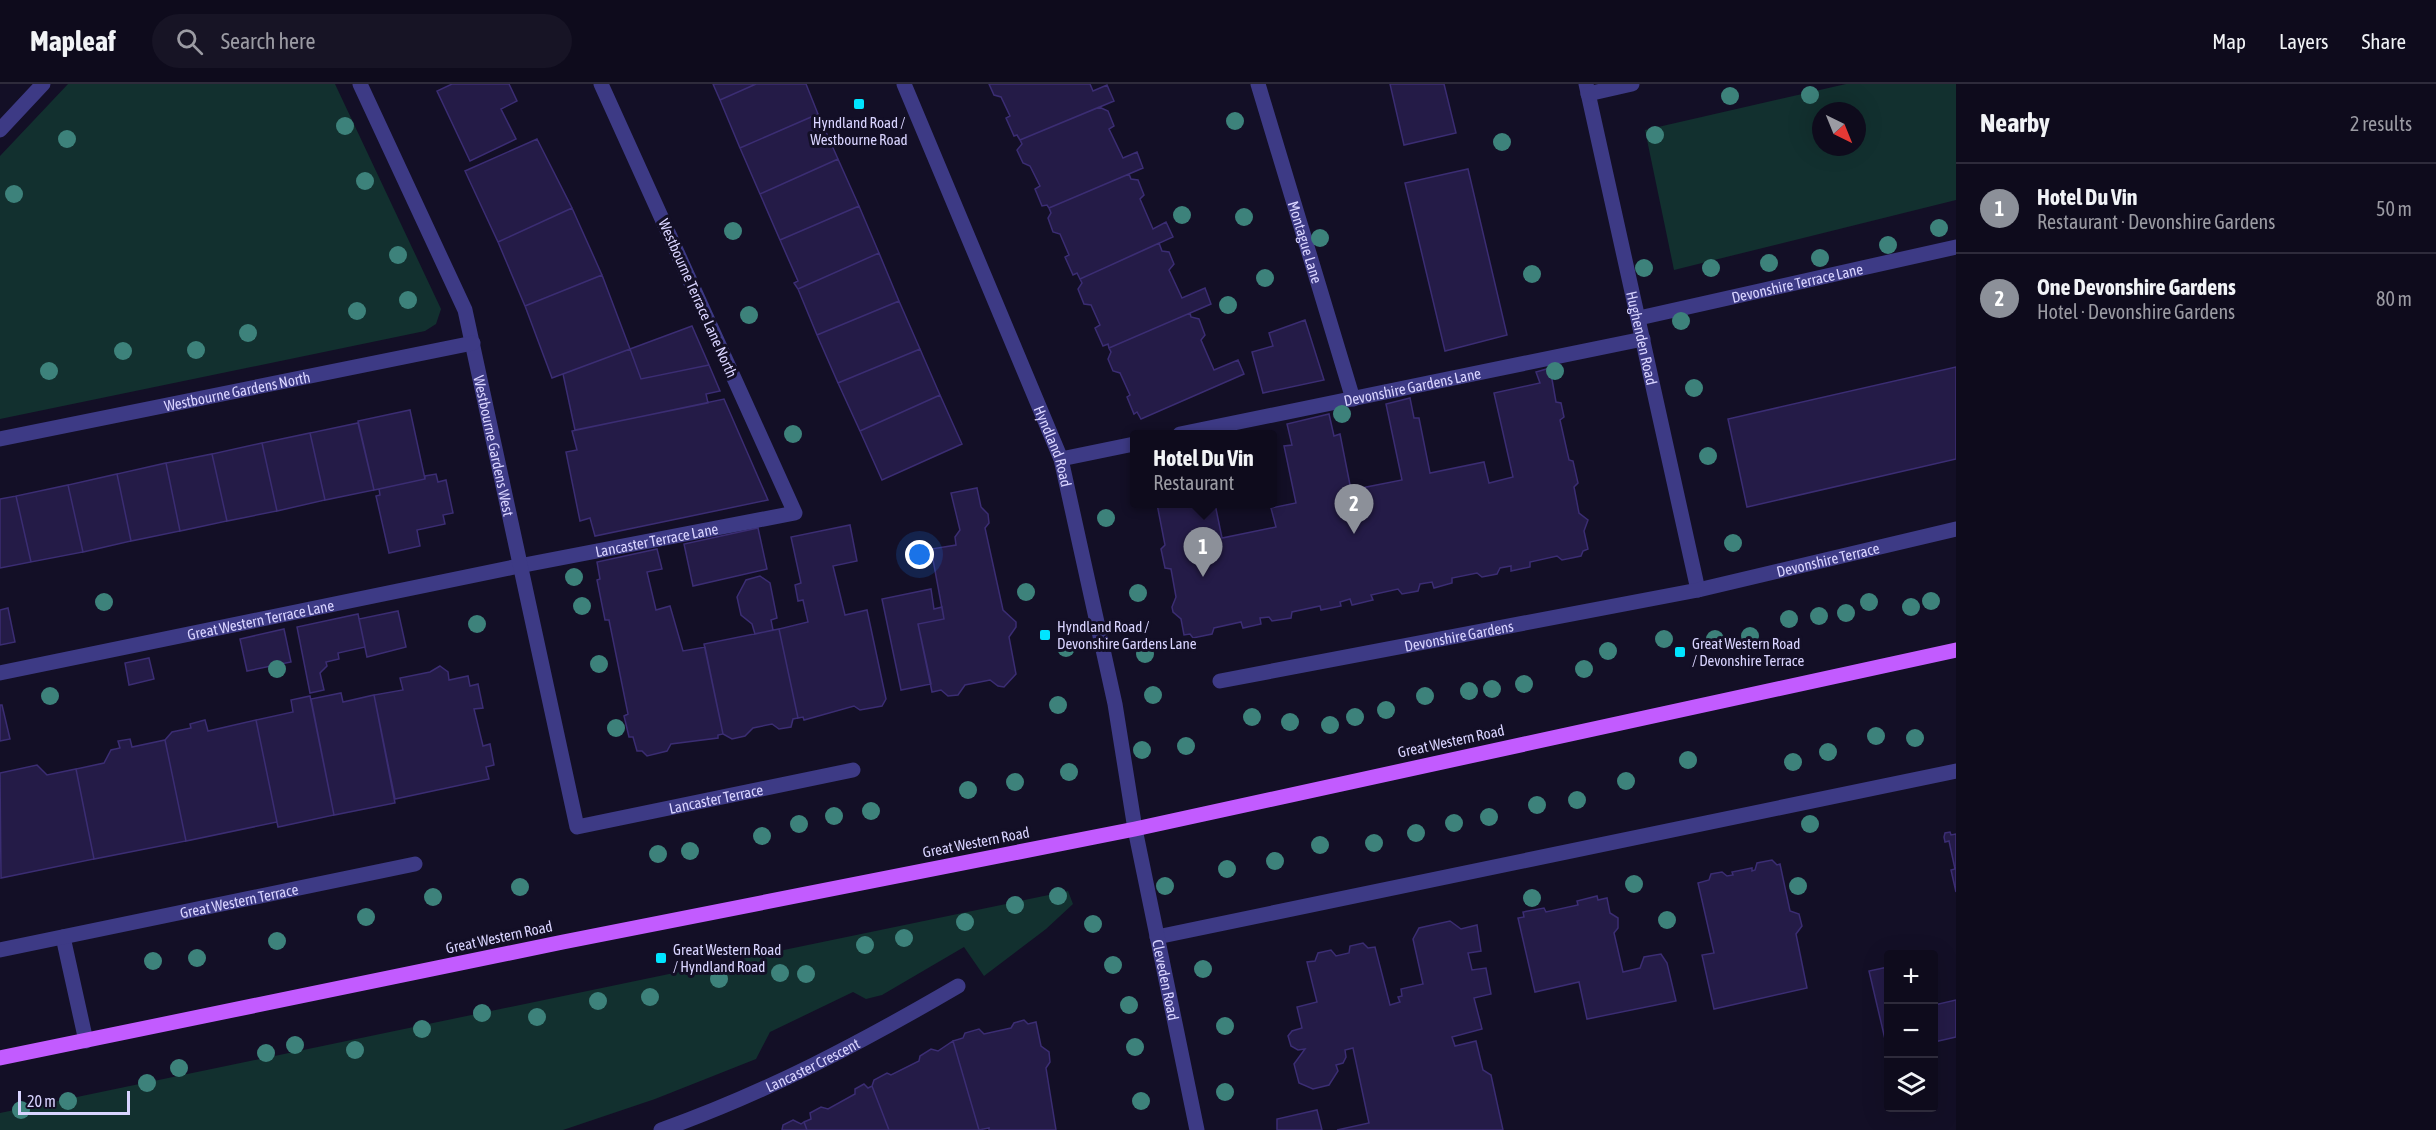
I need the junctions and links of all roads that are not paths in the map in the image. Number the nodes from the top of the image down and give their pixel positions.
1 (43, 84) edge
2 (360, 84) edge
3 (602, 84) edge
4 (904, 84) edge
5 (1258, 84) edge
6 (1632, 84) edge
7 (1587, 89) edge
8 (0, 130) edge
9 (1956, 247) edge
10 (1639, 318) junction
11 (1643, 339) junction
12 (473, 343) junction
13 (1353, 399) junction
14 (1204, 430) edge
15 (0, 439) edge
16 (1130, 445) edge
17 (1061, 459) junction
18 (795, 513) joint
19 (1956, 529) edge
20 (519, 566) junction
21 (1698, 590) junction
22 (1956, 650) edge
23 (0, 673) edge
24 (1220, 681) dead end
25 (853, 770) dead end
26 (1956, 771) edge
27 (577, 827) joint
28 (1134, 829) junction
29 (415, 864) dead end
30 (63, 937) junction
31 (1157, 937) junction
32 (0, 950) edge
33 (958, 986) dead end
34 (86, 1041) junction
35 (0, 1058) edge
36 (661, 1130) edge
37 (1197, 1130) edge

1 - 8 street
2 - 12 street, Westbourne Gardens West
3 - 18 street, Westbourne Terrace Lane North
4 - 17 street, Hyndland Road
5 - 13 street, Montague Lane
6 - 7 street
7 - 10 street, Hughenden Road
9 - 10 street, Devonshire Terrace Lane
10 - 11 street, Hughenden Road
11 - 13 street, Devonshire Gardens Lane
11 - 21 street, Hughenden Road
12 - 15 street, Westbourne Gardens North
12 - 20 street, Westbourne Gardens West
13 - 14 street, Devonshire Gardens Lane
16 - 17 street
17 - 28 street, Hyndland Road
18 - 20 street, Lancaster Terrace Lane
19 - 21 street, Devonshire Terrace
20 - 23 street, Great Western Terrace Lane
20 - 27 street, Westbourne Gardens West
21 - 24 street, Devonshire Gardens
22 - 28 main road, Great Western Road
25 - 27 street, Lancaster Terrace
26 - 31 street
28 - 31 street, Cleveden Road
28 - 34 main road, Great Western Road
29 - 30 street, Great Western Terrace
30 - 32 street, Great Western Terrace
30 - 34 street
31 - 37 street, Cleveden Road
33 - 36 street, Lancaster Crescent
34 - 35 main road, Great Western Road

